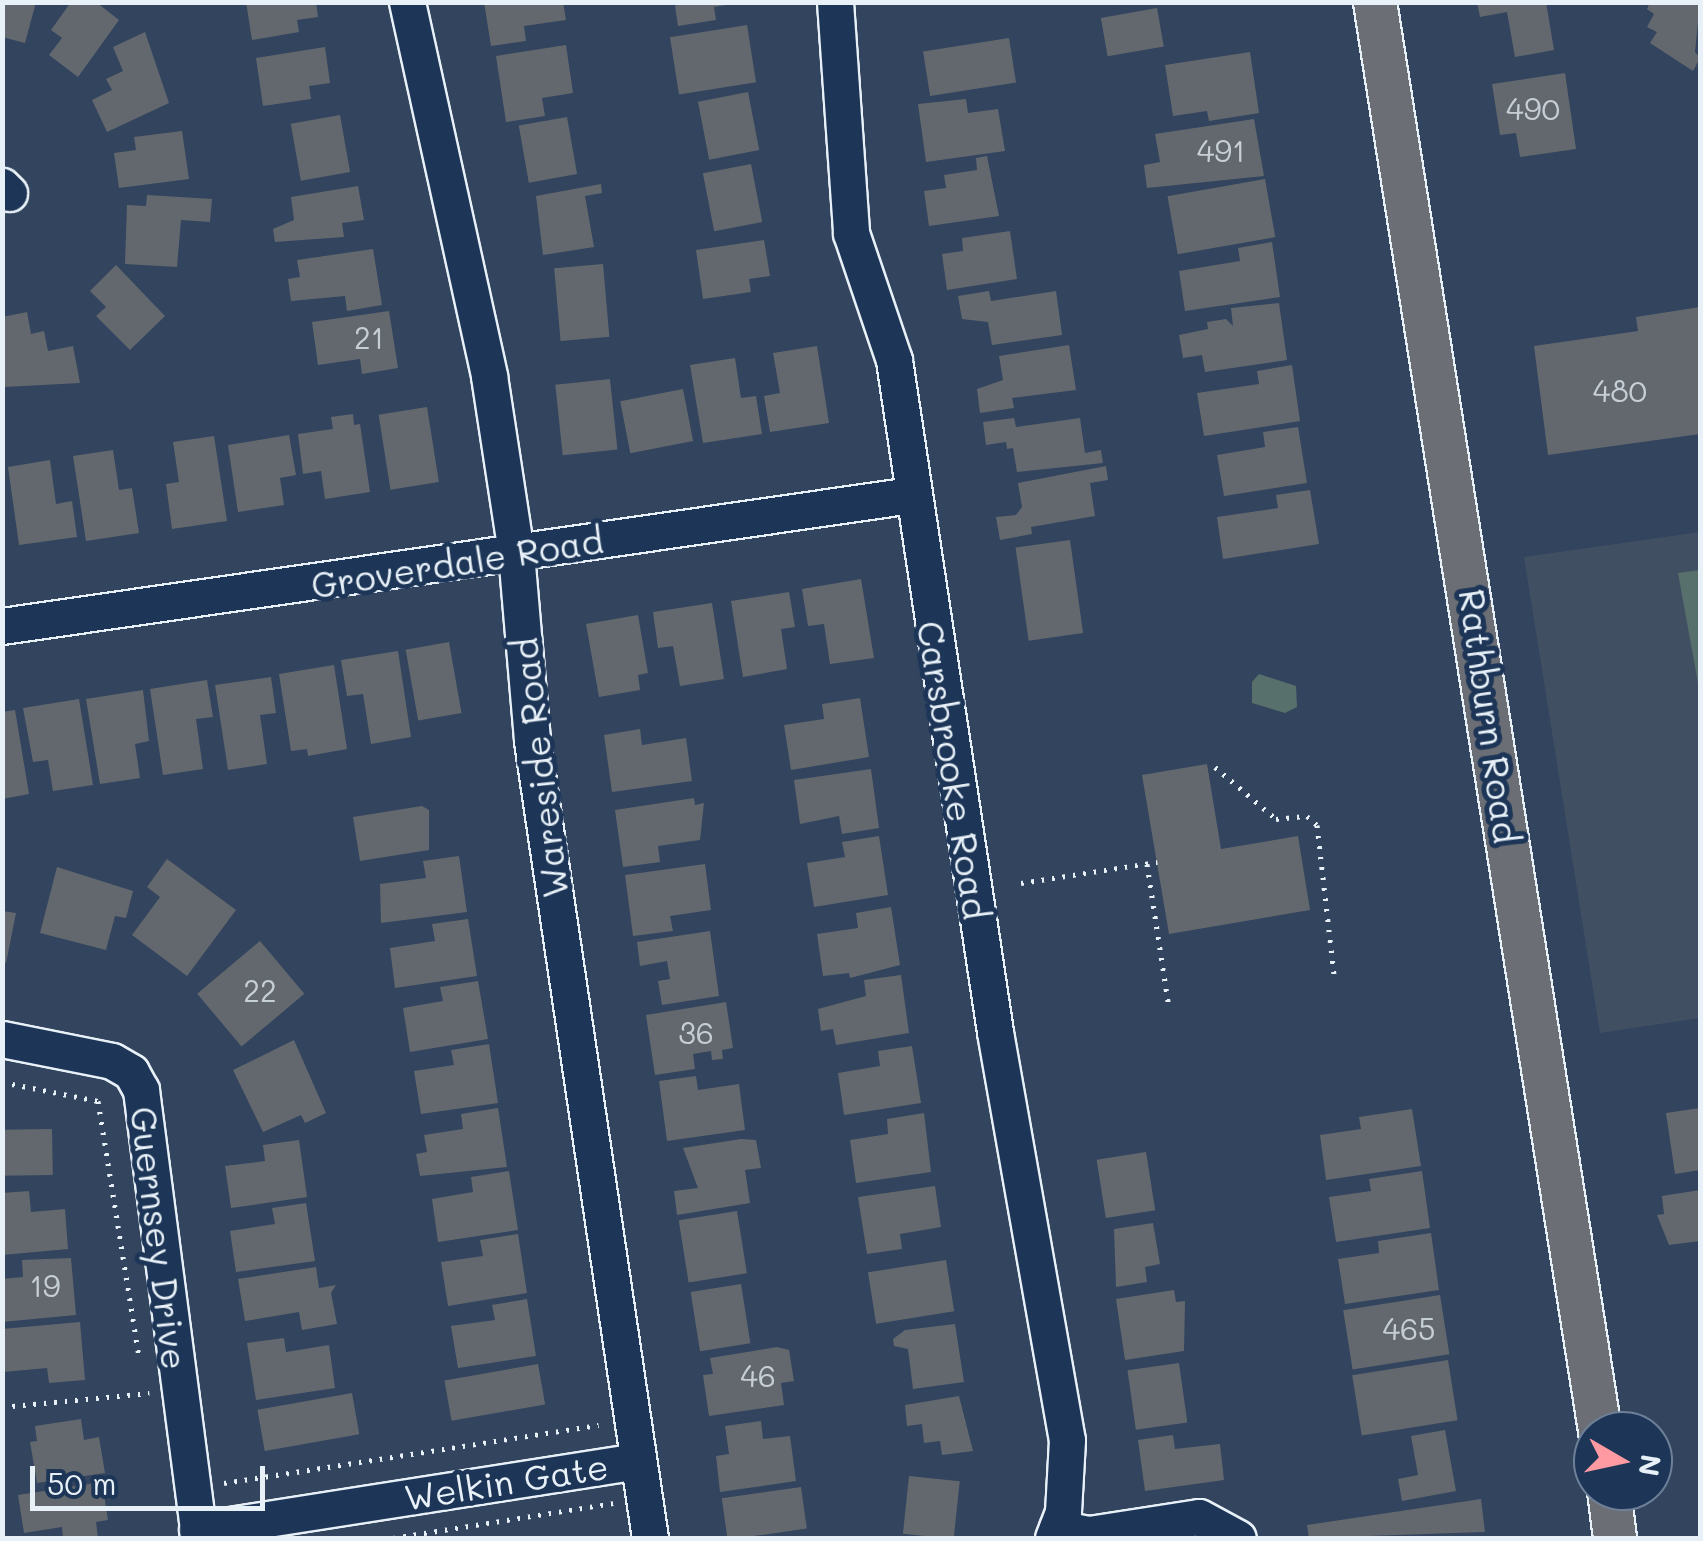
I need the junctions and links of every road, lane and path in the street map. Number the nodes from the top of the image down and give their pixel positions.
1 (407, 2) edge
2 (835, 2) edge
3 (1374, 2) edge
4 (911, 495) junction
5 (516, 553) junction
6 (2, 626) edge
7 (1215, 767) dead end
8 (1156, 862) dead end
9 (1147, 864) junction
10 (1022, 883) dead end
11 (1334, 974) dead end
12 (1168, 1002) dead end
13 (2, 1039) edge
14 (2, 1082) edge
15 (162, 1392) junction
16 (2, 1407) edge
17 (1597, 1411) edge
18 (148, 1412) dead end
19 (630, 1421) junction
20 (636, 1461) junction
21 (192, 1488) junction
22 (643, 1498) junction
23 (1612, 1511) edge
24 (198, 1534) edge
25 (1055, 1534) edge
26 (394, 1538) edge
27 (650, 1538) edge
28 (1238, 1538) edge
29 (1616, 1538) edge

1 - 5 street, Wareside Road
2 - 4 street, Carsbrooke Road
3 - 17 main road, Rathburn Road
4 - 5 street, Groverdale Road
4 - 25 street, Carsbrooke Road
5 - 6 street, Groverdale Road
5 - 19 street, Wareside Road
7 - 11 path
8 - 9 path
9 - 10 path
9 - 12 path
13 - 15 street, Guernsey Drive
14 - 15 path
15 - 16 path
15 - 18 path
15 - 21 street, Guernsey Drive
19 - 20 street, Wareside Road
19 - 21 path
20 - 22 street, Wareside Road
20 - 24 street, Welkin Gate
21 - 24 street, Guernsey Drive
22 - 26 path
22 - 27 street, Wareside Road
23 - 29 main road
25 - 28 street

